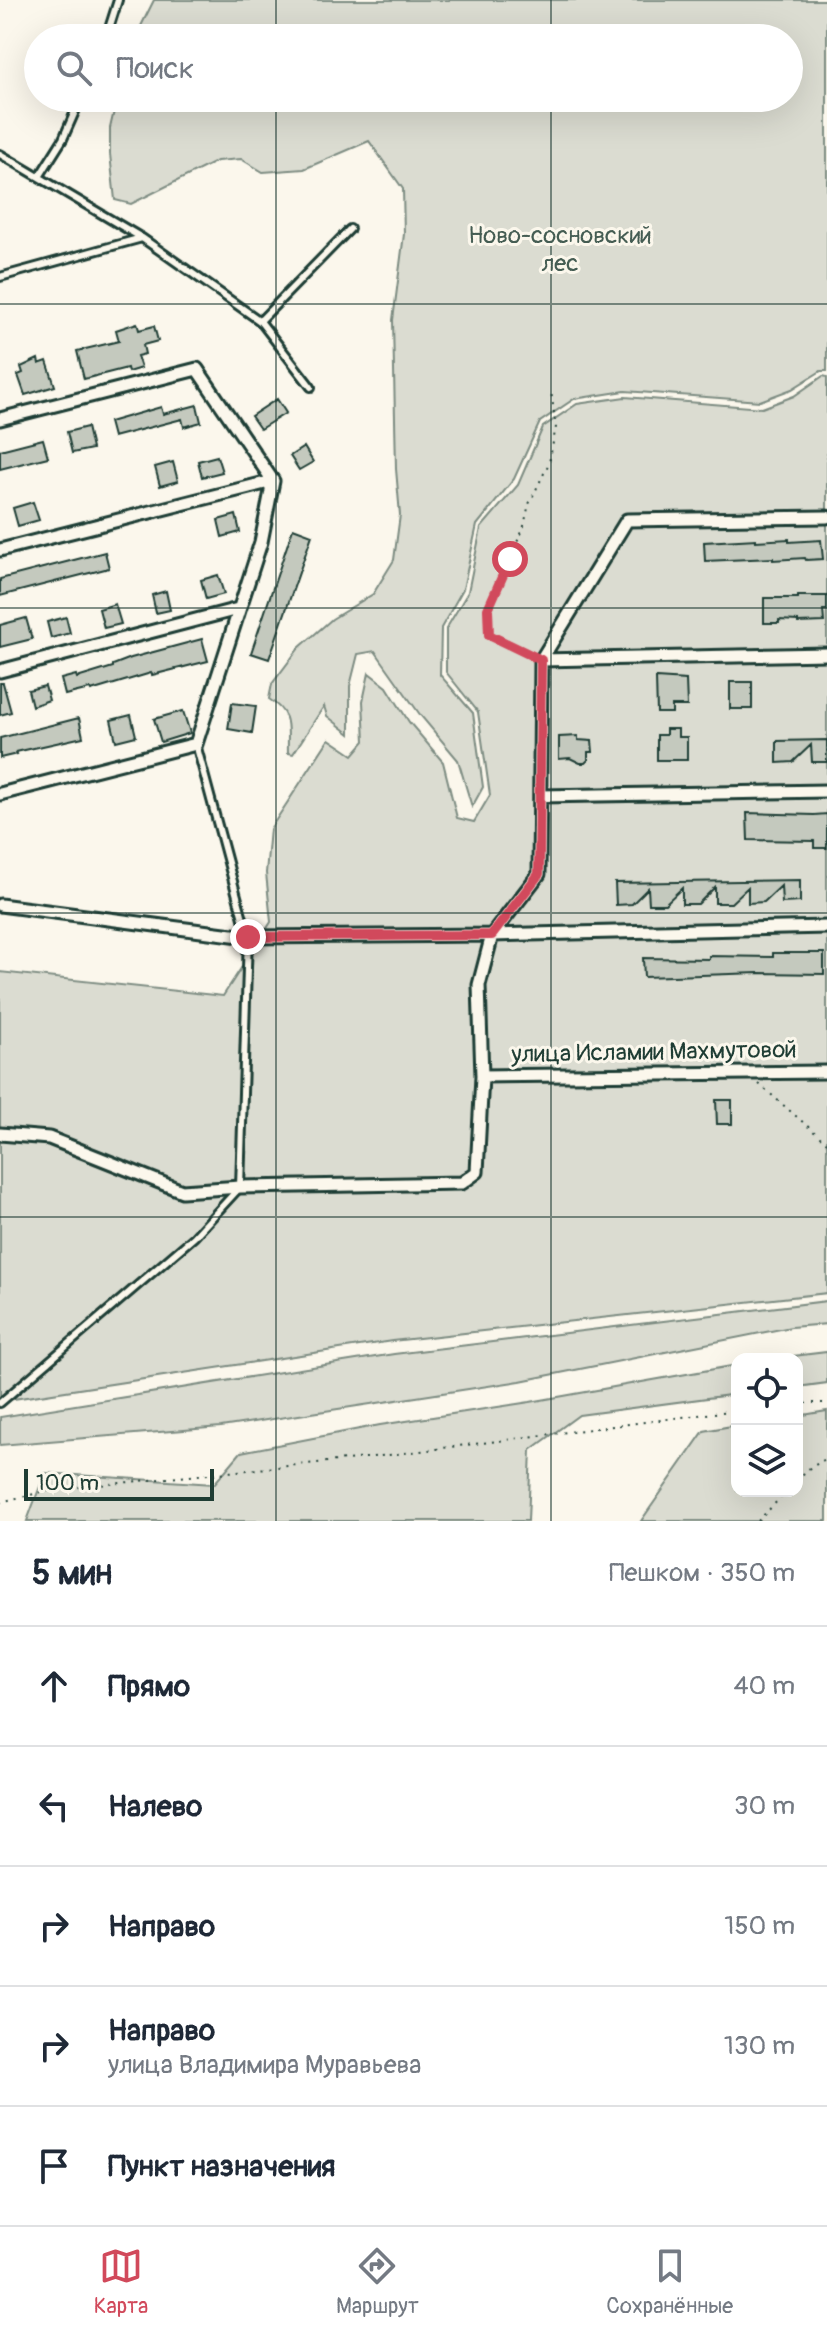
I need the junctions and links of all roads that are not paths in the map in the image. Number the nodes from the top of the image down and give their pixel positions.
1 (118, 0) edge
2 (110, 24) edge
3 (75, 112) edge
4 (0, 154) edge
5 (39, 177) junction
6 (350, 229) dead end
7 (142, 238) junction
8 (0, 277) edge
9 (260, 321) junction
10 (311, 387) dead end
11 (0, 419) edge
12 (273, 481) junction
13 (827, 517) edge
14 (0, 550) edge
15 (238, 609) junction
16 (827, 654) edge
17 (541, 660) junction
18 (0, 671) edge
19 (196, 744) junction
20 (827, 791) edge
21 (0, 794) edge
22 (540, 796) junction
23 (0, 905) edge
24 (827, 927) edge
25 (492, 935) junction
26 (248, 937) junction
27 (827, 1072) edge
28 (482, 1076) junction
29 (0, 1134) edge
30 (240, 1187) junction
31 (0, 1403) edge

1 - 2 lane
3 - 5 lane
4 - 5 lane
5 - 7 lane
6 - 9 lane
7 - 8 lane
7 - 9 lane
9 - 10 lane
11 - 12 street
12 - 14 street
12 - 15 street
13 - 17 street
15 - 18 street
15 - 19 street
16 - 17 street
17 - 22 street
19 - 21 street
19 - 26 lane
20 - 22 street
22 - 25 street
23 - 26 street
24 - 25 street
25 - 26 street
25 - 28 street
26 - 30 lane
27 - 28 street, улица Исламии Махмутовой
28 - 30 street
29 - 30 street
30 - 31 lane

